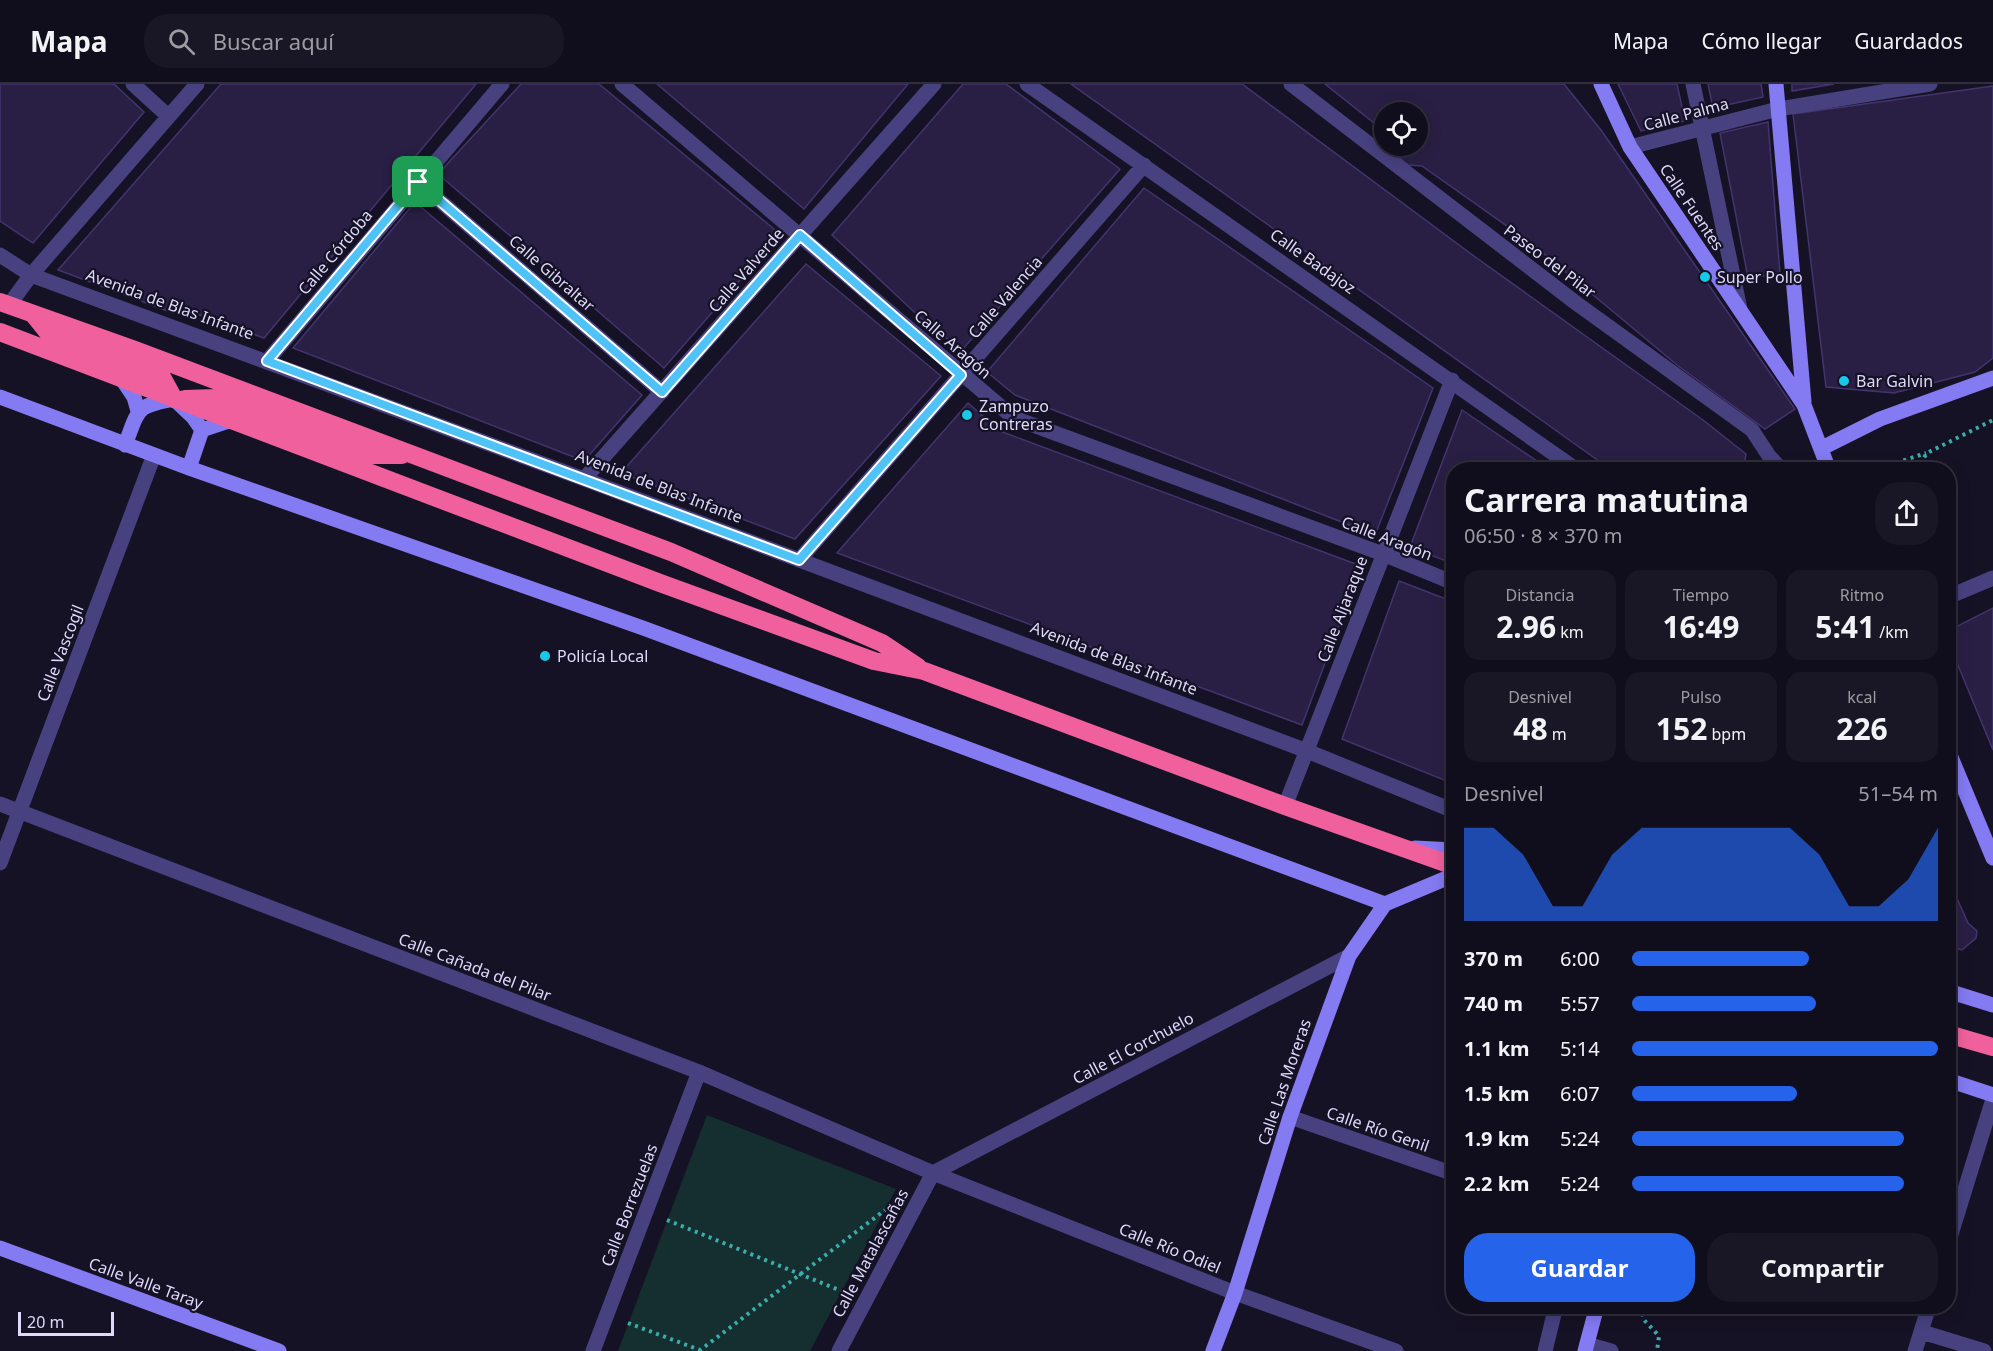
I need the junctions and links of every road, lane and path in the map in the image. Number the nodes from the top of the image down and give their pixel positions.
1 (133, 84) edge
2 (196, 84) edge
3 (502, 84) edge
4 (622, 84) edge
5 (934, 84) edge
6 (1027, 84) edge
7 (1291, 84) edge
8 (1601, 84) edge
9 (1693, 84) edge
10 (1776, 84) edge
11 (1929, 84) edge
12 (1778, 109) junction
13 (168, 116) junction
14 (1704, 127) junction
15 (1630, 147) junction
16 (1144, 165) junction
17 (418, 182) junction
18 (800, 235) junction
19 (0, 255) edge
20 (31, 275) junction
21 (5, 303) edge
22 (1740, 309) junction
23 (32, 313) junction
24 (0, 332) edge
25 (267, 361) junction
26 (961, 375) junction
27 (1993, 378) edge
28 (122, 379) junction
29 (1452, 380) junction
30 (662, 392) junction
31 (0, 398) edge
32 (174, 399) junction
33 (1804, 405) junction
34 (138, 411) junction
35 (232, 420) junction
36 (1993, 420) edge
37 (202, 430) junction
38 (125, 444) junction
39 (1822, 448) junction
40 (1927, 453) junction
41 (154, 455) junction
42 (413, 455) junction
43 (1566, 462) edge
44 (1775, 462) edge
45 (1826, 462) edge
46 (1899, 462) edge
47 (1921, 462) edge
48 (189, 468) junction
49 (584, 479) junction
50 (1383, 554) junction
51 (799, 560) junction
52 (1993, 578) edge
53 (1446, 580) edge
54 (1956, 594) edge
55 (924, 671) junction
56 (1307, 751) junction
57 (1956, 769) edge
58 (0, 804) edge
59 (1285, 806) junction
60 (1446, 808) edge
61 (20, 811) junction
62 (1406, 848) junction
63 (1446, 850) edge
64 (1993, 858) edge
65 (0, 863) edge
66 (1446, 863) edge
67 (1446, 878) edge
68 (1385, 904) junction
69 (1349, 956) junction
70 (1956, 994) edge
71 (1993, 1005) edge
72 (1956, 1036) edge
73 (1993, 1047) edge
74 (699, 1072) junction
75 (1956, 1083) edge
76 (1993, 1097) edge
77 (1290, 1117) junction
78 (1446, 1171) edge
79 (933, 1173) junction
80 (894, 1203) dead end
81 (1956, 1218) edge
82 (664, 1219) dead end
83 (0, 1248) edge
84 (800, 1274) junction
85 (847, 1293) dead end
86 (1235, 1293) junction
87 (1554, 1314) edge
88 (1596, 1314) edge
89 (1643, 1314) edge
90 (1927, 1314) edge
91 (625, 1322) dead end
92 (1922, 1332) junction
93 (1586, 1347) edge
94 (279, 1351) edge
95 (593, 1351) edge
96 (700, 1351) edge
97 (839, 1351) edge
98 (1213, 1351) edge
99 (1396, 1351) edge
100 (1545, 1351) edge
101 (1611, 1351) edge
102 (1657, 1351) edge
103 (1915, 1351) edge
104 (1984, 1351) edge

1 - 13 street
2 - 13 street
3 - 17 street, Calle Córdoba
4 - 18 street, Calle Aragón
5 - 18 street, Calle Valverde
6 - 16 street, Calle Badajoz
7 - 44 street, Paseo del Pilar
8 - 15 street, Calle Fuentes
9 - 14 street
10 - 12 street
11 - 12 street, Calle Palma
12 - 14 street, Calle Palma
12 - 33 street
13 - 20 street
14 - 15 street, Calle Palma
14 - 22 street
15 - 22 street, Calle Fuentes
16 - 26 street, Calle Valencia
16 - 29 street, Calle Badajoz
17 - 25 street, Calle Córdoba
17 - 30 street, Calle Gibraltar
18 - 26 street, Calle Aragón
18 - 30 street, Calle Valverde
19 - 20 street, Avenida de Blas Infante
20 - 21 street
20 - 25 street, Avenida de Blas Infante
21 - 23 highway
22 - 33 street, Calle Fuentes
23 - 32 highway
23 - 42 highway
24 - 28 highway
25 - 49 street, Avenida de Blas Infante
26 - 50 street, Calle Aragón
26 - 51 street, Calle Valencia
27 - 39 street
28 - 32 highway
28 - 34 street
29 - 43 street, Calle Badajoz
29 - 50 street, Calle Aljaraque
30 - 49 street, Calle Valverde
31 - 38 street
32 - 34 street
32 - 35 highway
32 - 37 street
32 - 42 highway
33 - 39 street
34 - 38 street
35 - 37 street
35 - 55 highway
36 - 40 path
37 - 48 street
38 - 41 street
39 - 45 street
40 - 46 path
40 - 47 path
41 - 48 street
41 - 61 street, Calle Vascogil
42 - 55 highway
48 - 68 street
49 - 51 street, Avenida de Blas Infante
50 - 53 street, Calle Aragón
50 - 56 street, Calle Aljaraque
51 - 56 street, Avenida de Blas Infante
52 - 54 street
55 - 59 highway
56 - 59 street
56 - 60 street, Avenida de Blas Infante
57 - 64 street
58 - 61 street, Calle Cañada del Pilar
59 - 62 highway
61 - 65 street, Calle Vascogil
61 - 74 street, Calle Cañada del Pilar
62 - 63 street
62 - 66 highway
67 - 68 street
68 - 69 street, Calle Las Moreras
69 - 77 street, Calle Las Moreras
69 - 79 street, Calle El Corchuelo
70 - 71 street
72 - 73 highway
74 - 79 street, Calle Cañada del Pilar
74 - 95 street, Calle Borrezuelas
75 - 76 street
76 - 81 street
77 - 78 street, Calle Río Genil
77 - 86 street, Calle Las Moreras
79 - 86 street, Calle Río Odiel
79 - 97 street, Calle Matalascañas
80 - 84 path
82 - 84 path
83 - 94 street, Calle Valle Taray
84 - 85 path
84 - 96 path
86 - 98 street, Calle Las Moreras
86 - 99 street, Calle Río Odiel
87 - 100 street
88 - 93 street
89 - 102 path
90 - 92 street
91 - 96 path
92 - 103 street
92 - 104 street
93 - 101 street

